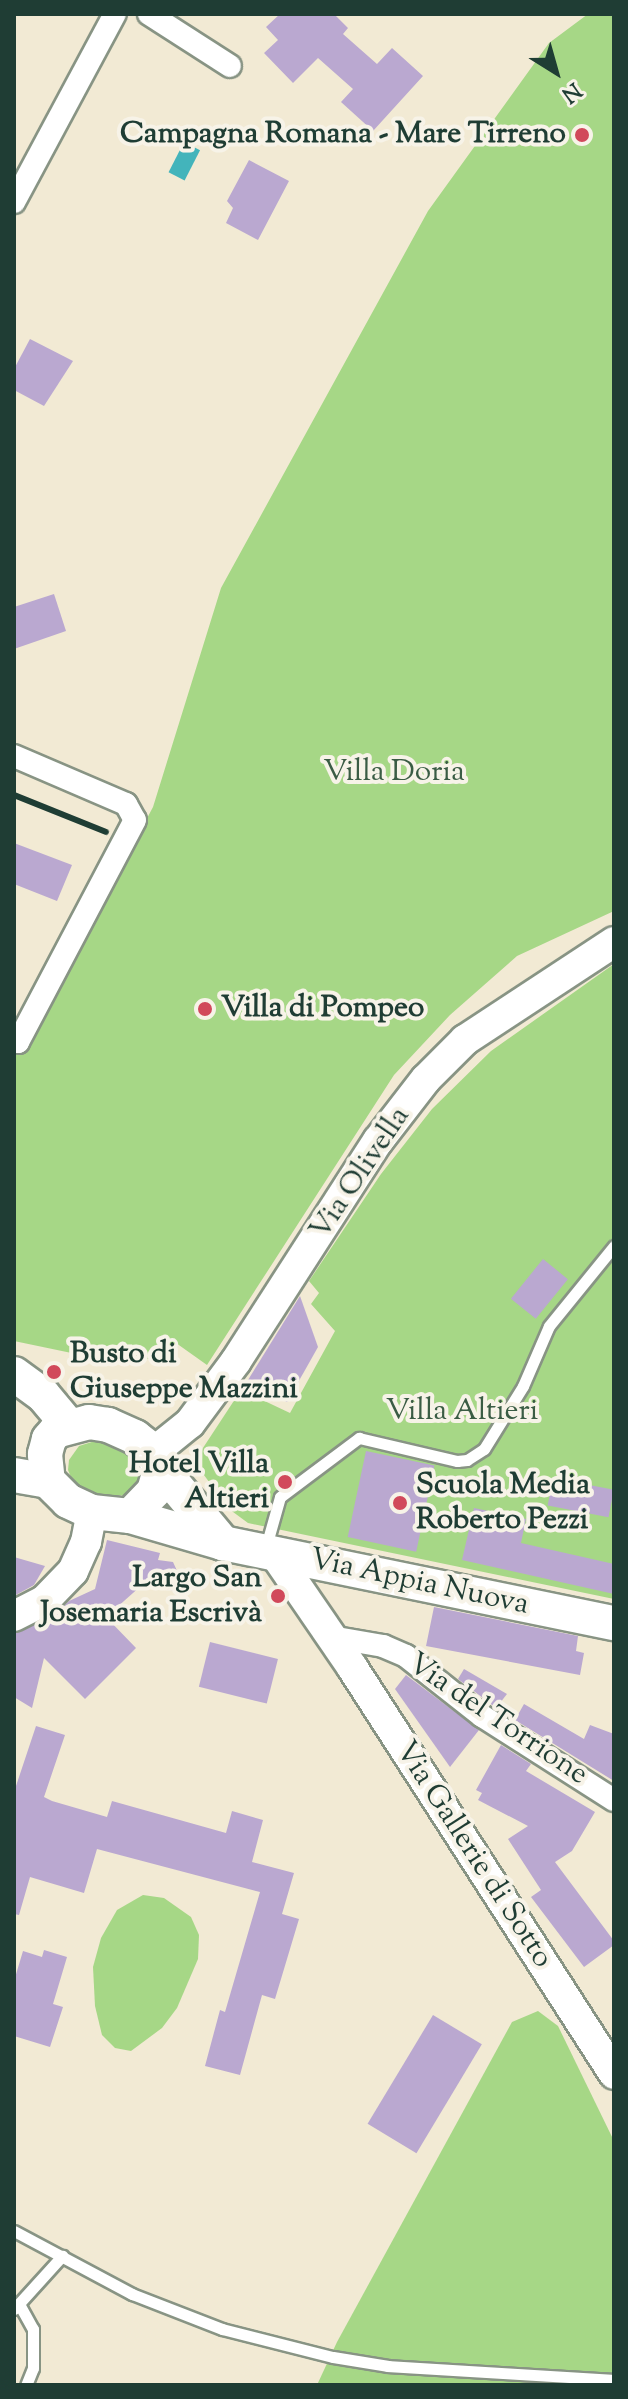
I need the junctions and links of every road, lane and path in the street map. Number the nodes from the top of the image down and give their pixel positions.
1 (115, 14) edge
2 (149, 14) edge
3 (230, 66) dead end
4 (14, 202) edge
5 (14, 756) edge
6 (614, 942) edge
7 (14, 1041) edge
8 (614, 1246) edge
9 (14, 1374) edge
10 (68, 1425) junction
11 (156, 1458) junction
12 (14, 1475) edge
13 (48, 1481) junction
14 (92, 1512) junction
15 (130, 1516) junction
16 (223, 1543) junction
17 (270, 1552) junction
18 (14, 1616) edge
19 (614, 1623) edge
20 (331, 1637) junction
21 (614, 1800) edge
22 (614, 2074) edge
23 (14, 2231) edge
24 (62, 2256) junction
25 (16, 2307) edge
26 (614, 2380) edge
27 (26, 2385) edge

1 - 4 street
2 - 3 street
5 - 7 street
6 - 11 main road, Via Olivella
8 - 17 lane
9 - 10 main road
10 - 11 main road
10 - 13 main road
11 - 15 main road
11 - 16 main road
12 - 13 main road
13 - 14 main road
14 - 15 main road
14 - 18 main road
15 - 16 main road, Via Appia Nuova
16 - 17 main road, Via Appia Nuova
17 - 19 main road, Via Appia Nuova
17 - 20 main road
20 - 21 street, Via del Torrione
20 - 22 main road, Via Gallerie di Sotto
23 - 24 lane
24 - 25 lane
24 - 26 lane
25 - 27 lane

